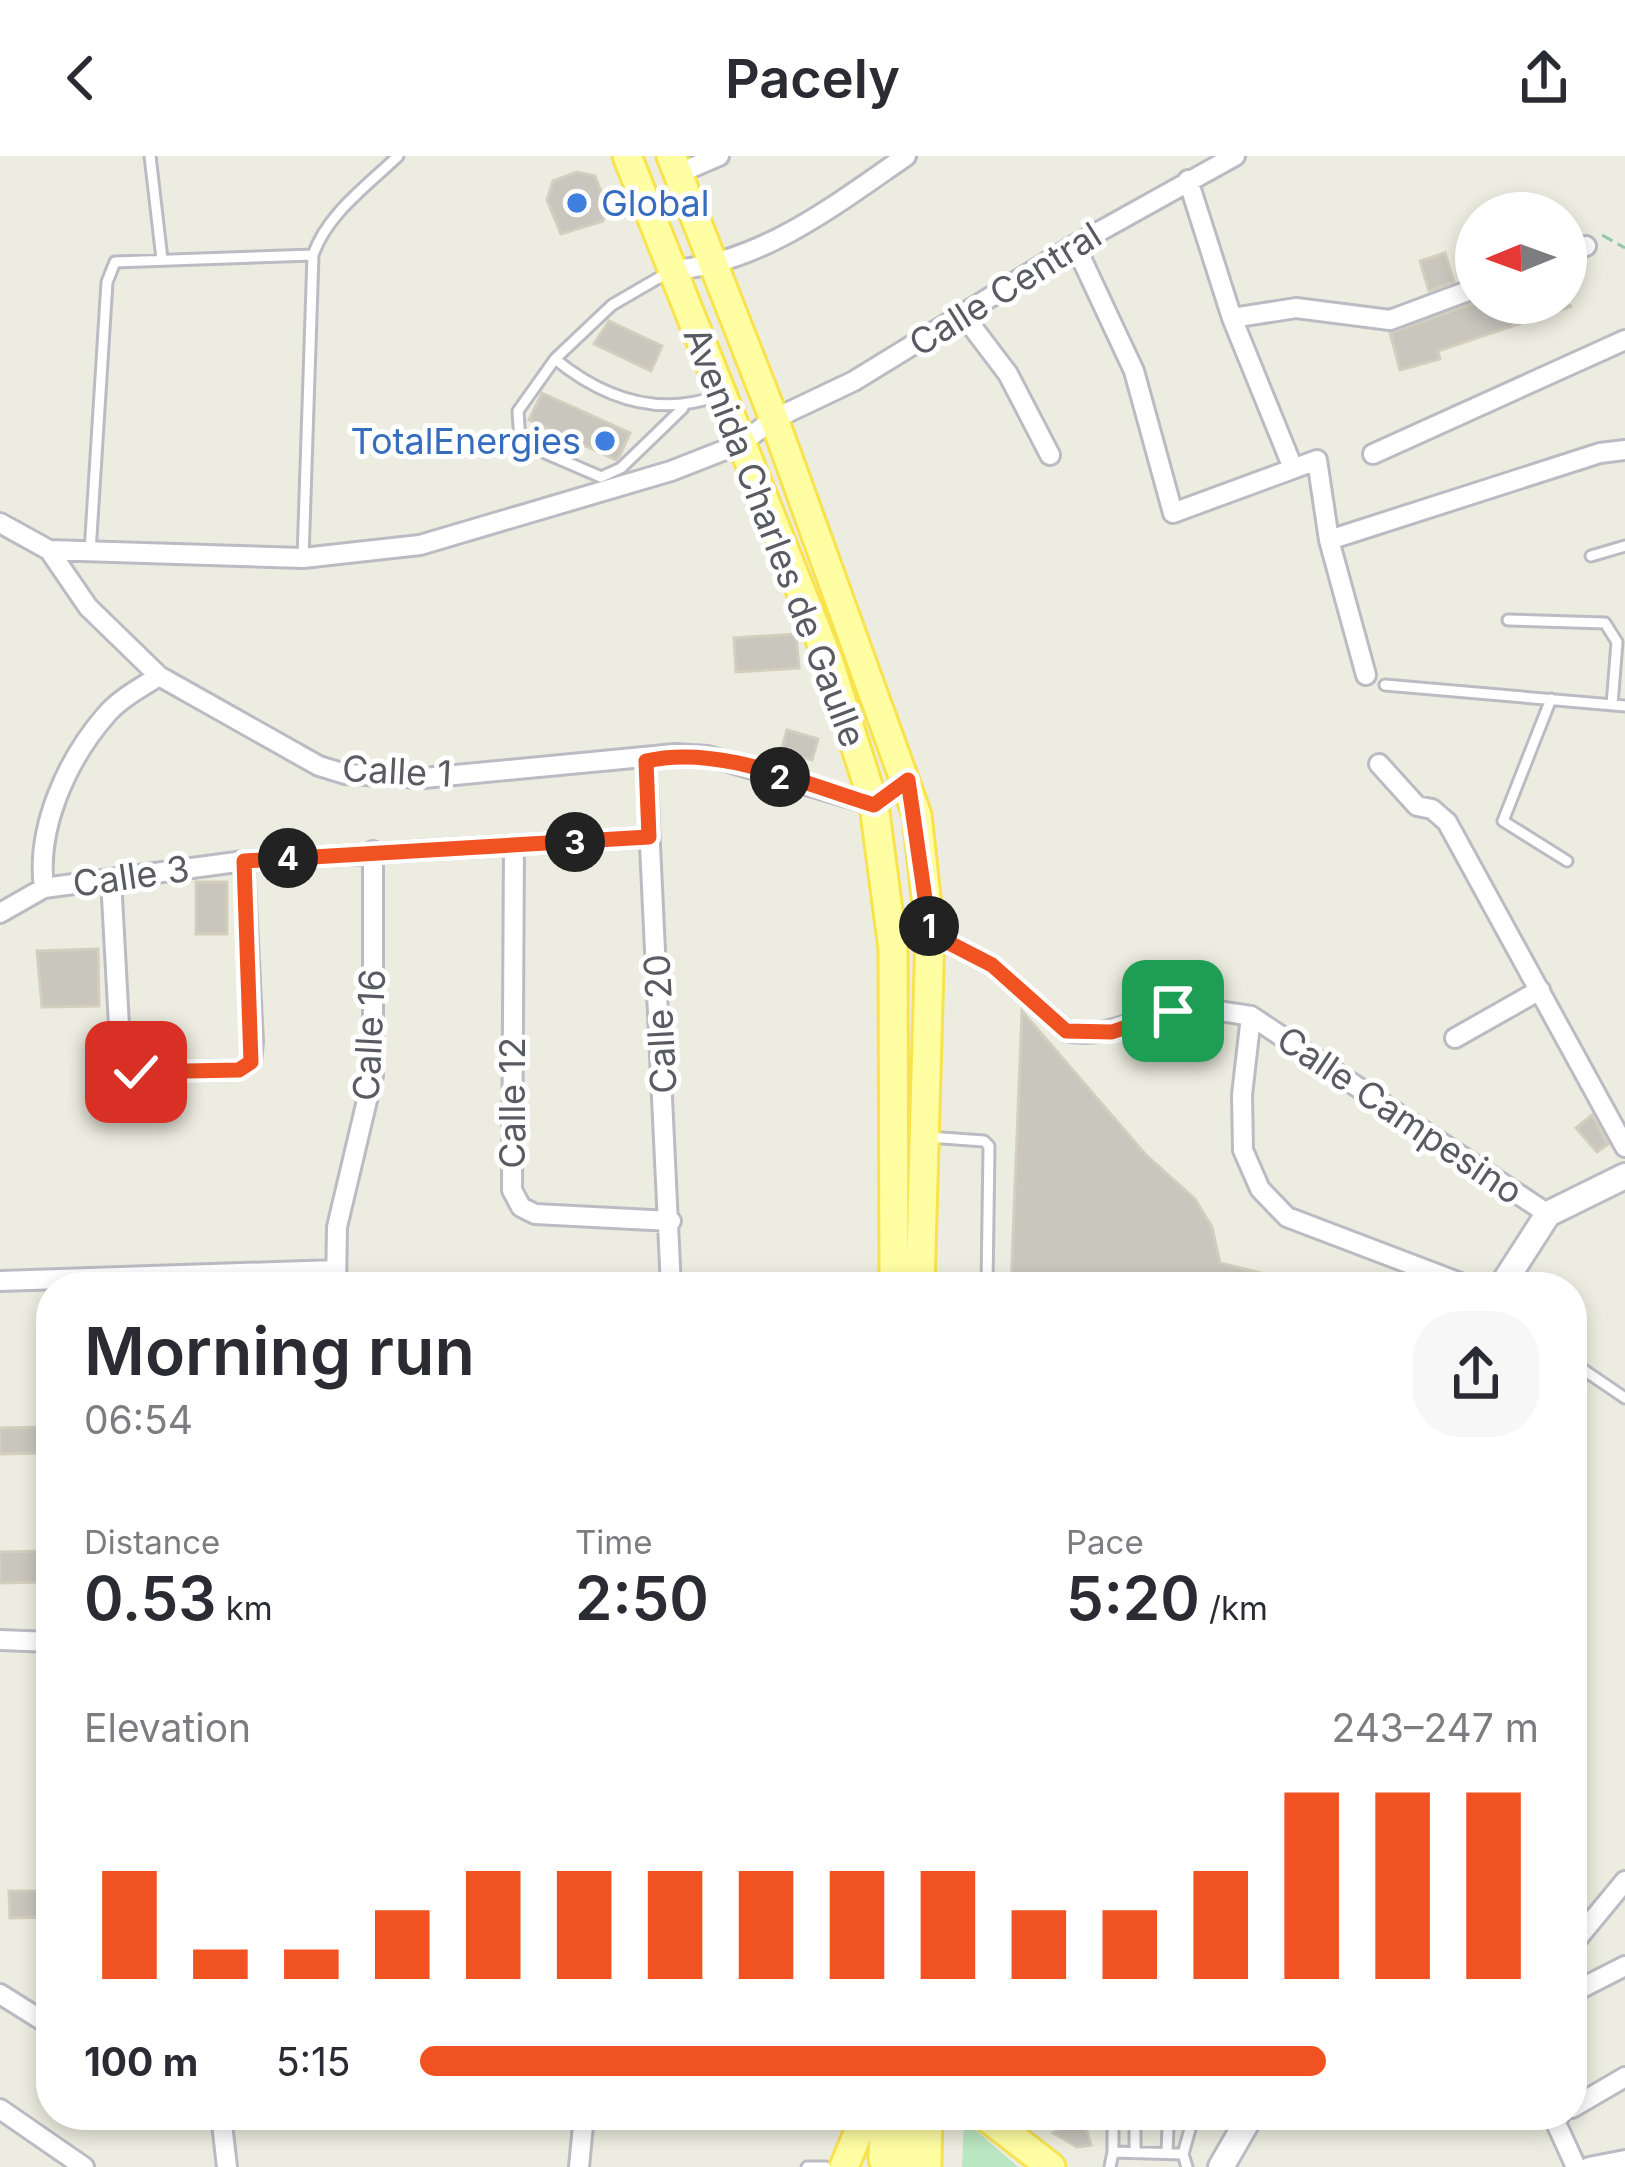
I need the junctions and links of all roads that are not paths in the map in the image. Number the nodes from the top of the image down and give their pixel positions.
1 (151, 156) edge
2 (398, 156) edge
3 (627, 156) edge
4 (719, 156) edge
5 (906, 156) edge
6 (1235, 156) edge
7 (674, 165) edge
8 (1188, 180) junction
9 (1075, 244) junction
10 (313, 256) junction
11 (162, 259) junction
12 (713, 267) junction
13 (672, 270) junction
14 (1455, 296) edge
15 (964, 316) junction
16 (1232, 318) junction
17 (1625, 340) edge
18 (555, 359) junction
19 (722, 394) junction
20 (683, 408) junction
21 (774, 418) junction
22 (740, 444) junction
23 (1625, 450) edge
24 (1373, 454) dead end
25 (1050, 455) dead end
26 (1293, 468) junction
27 (0, 523) edge
28 (1328, 540) junction
29 (1625, 546) edge
30 (50, 550) junction
31 (90, 551) junction
32 (1591, 556) dead end
33 (303, 558) junction
34 (1508, 620) dead end
35 (159, 676) junction
36 (1366, 676) dead end
37 (1384, 685) dead end
38 (1551, 699) junction
39 (1612, 705) junction
40 (1625, 706) edge
41 (646, 761) junction
42 (1379, 764) dead end
43 (908, 780) junction
44 (874, 805) junction
45 (649, 837) junction
46 (514, 846) junction
47 (373, 851) junction
48 (244, 861) junction
49 (1567, 861) dead end
50 (111, 879) junction
51 (44, 888) junction
52 (0, 913) edge
53 (930, 933) junction
54 (1540, 990) junction
55 (1251, 1016) junction
56 (1455, 1038) dead end
57 (927, 1137) junction
58 (1625, 1147) edge
59 (1625, 1176) edge
60 (1548, 1214) junction
61 (670, 1221) junction
62 (336, 1272) edge
63 (671, 1272) edge
64 (894, 1272) edge
65 (921, 1272) edge
66 (987, 1272) edge
67 (1432, 1272) edge
68 (1511, 1272) edge
69 (0, 1281) edge
70 (36, 1282) edge
71 (1587, 1372) edge
72 (1625, 1398) edge
73 (0, 1640) edge
74 (36, 1641) edge
75 (1625, 1881) edge
76 (1587, 1927) edge
77 (1625, 1966) edge
78 (1587, 1985) edge
79 (0, 1994) edge
80 (36, 2017) edge
81 (1625, 2077) edge
82 (1587, 2099) edge
83 (0, 2109) edge
84 (222, 2130) edge
85 (583, 2130) edge
86 (859, 2130) edge
87 (874, 2130) edge
88 (887, 2130) edge
89 (902, 2130) edge
90 (917, 2130) edge
91 (1003, 2130) edge
92 (1113, 2130) edge
93 (1135, 2130) edge
94 (1168, 2130) edge
95 (1189, 2130) edge
96 (1242, 2130) edge
97 (1559, 2130) edge
98 (1112, 2152) junction
99 (1135, 2152) junction
100 (1167, 2153) junction
101 (1183, 2153) junction
102 (1625, 2160) edge
103 (894, 2163) edge
104 (84, 2167) edge
105 (227, 2167) edge
106 (579, 2167) edge
107 (807, 2167) edge
108 (826, 2167) edge
109 (844, 2167) edge
110 (1051, 2167) edge
111 (1110, 2167) edge
112 (1187, 2167) edge
113 (1221, 2167) edge
114 (1576, 2167) edge
115 (1588, 2167) edge

1 - 11 lane
2 - 10 lane
3 - 13 main road, Avenida Charles de Gaulle
4 - 7 street
5 - 12 street
6 - 8 street, Calle Central
7 - 12 main road, Avenida Charles de Gaulle
8 - 9 street, Calle Central
8 - 16 street
9 - 15 street, Calle Central
9 - 26 street
10 - 11 lane
10 - 33 lane
11 - 31 lane
12 - 13 street
12 - 21 main road, Avenida Charles de Gaulle
13 - 18 lane
13 - 19 main road, Avenida Charles de Gaulle
14 - 16 street
15 - 21 street, Calle Central
15 - 25 street
16 - 26 street
17 - 24 street
18 - 20 lane
18 - 20 lane
19 - 20 lane
19 - 22 main road, Avenida Charles de Gaulle
21 - 22 street, Calle Central
21 - 43 main road, Avenida Charles de Gaulle
22 - 33 street, Calle Central
22 - 44 main road, Avenida Charles de Gaulle
23 - 28 street
26 - 28 street
27 - 30 street, Calle 1
28 - 36 street
29 - 32 lane
30 - 31 street, Calle Central
30 - 35 street, Calle 1
31 - 33 street, Calle Central
34 - 39 lane
35 - 41 street, Calle 1
35 - 51 street
37 - 38 lane
38 - 39 lane
38 - 49 lane
39 - 40 lane
41 - 44 street, Calle 1
41 - 45 street, Calle 20
42 - 54 street
43 - 44 street
43 - 53 main road, Avenida Charles de Gaulle
44 - 64 main road, Avenida Charles de Gaulle
45 - 46 street, Calle 3
45 - 61 street, Calle 20
46 - 47 street, Calle 3
46 - 61 street, Calle 12
47 - 48 street, Calle 3
47 - 62 street, Calle 16
48 - 50 street, Calle 3
48 - 50 street
50 - 51 street, Calle 3
51 - 52 street
53 - 55 street, Calle Campesino
53 - 57 main road, Avenida Charles de Gaulle
54 - 56 street
54 - 58 street
55 - 60 street, Calle Campesino
55 - 67 street
57 - 65 main road, Avenida Charles de Gaulle
57 - 66 lane
59 - 60 street
60 - 68 street
61 - 63 street, Calle 20
69 - 70 street
71 - 72 lane
73 - 74 street
75 - 76 street
77 - 78 street
79 - 80 street
81 - 82 street
83 - 104 street
84 - 105 street
85 - 106 street
86 - 109 main road
87 - 103 main road
88 - 103 main road
89 - 103 main road
90 - 103 main road
91 - 110 main road
92 - 98 lane
93 - 99 lane
94 - 100 lane
95 - 101 lane
96 - 113 street
97 - 114 street
98 - 99 lane
98 - 111 lane
99 - 100 lane
100 - 101 lane
101 - 112 lane
102 - 115 street
107 - 108 lane

